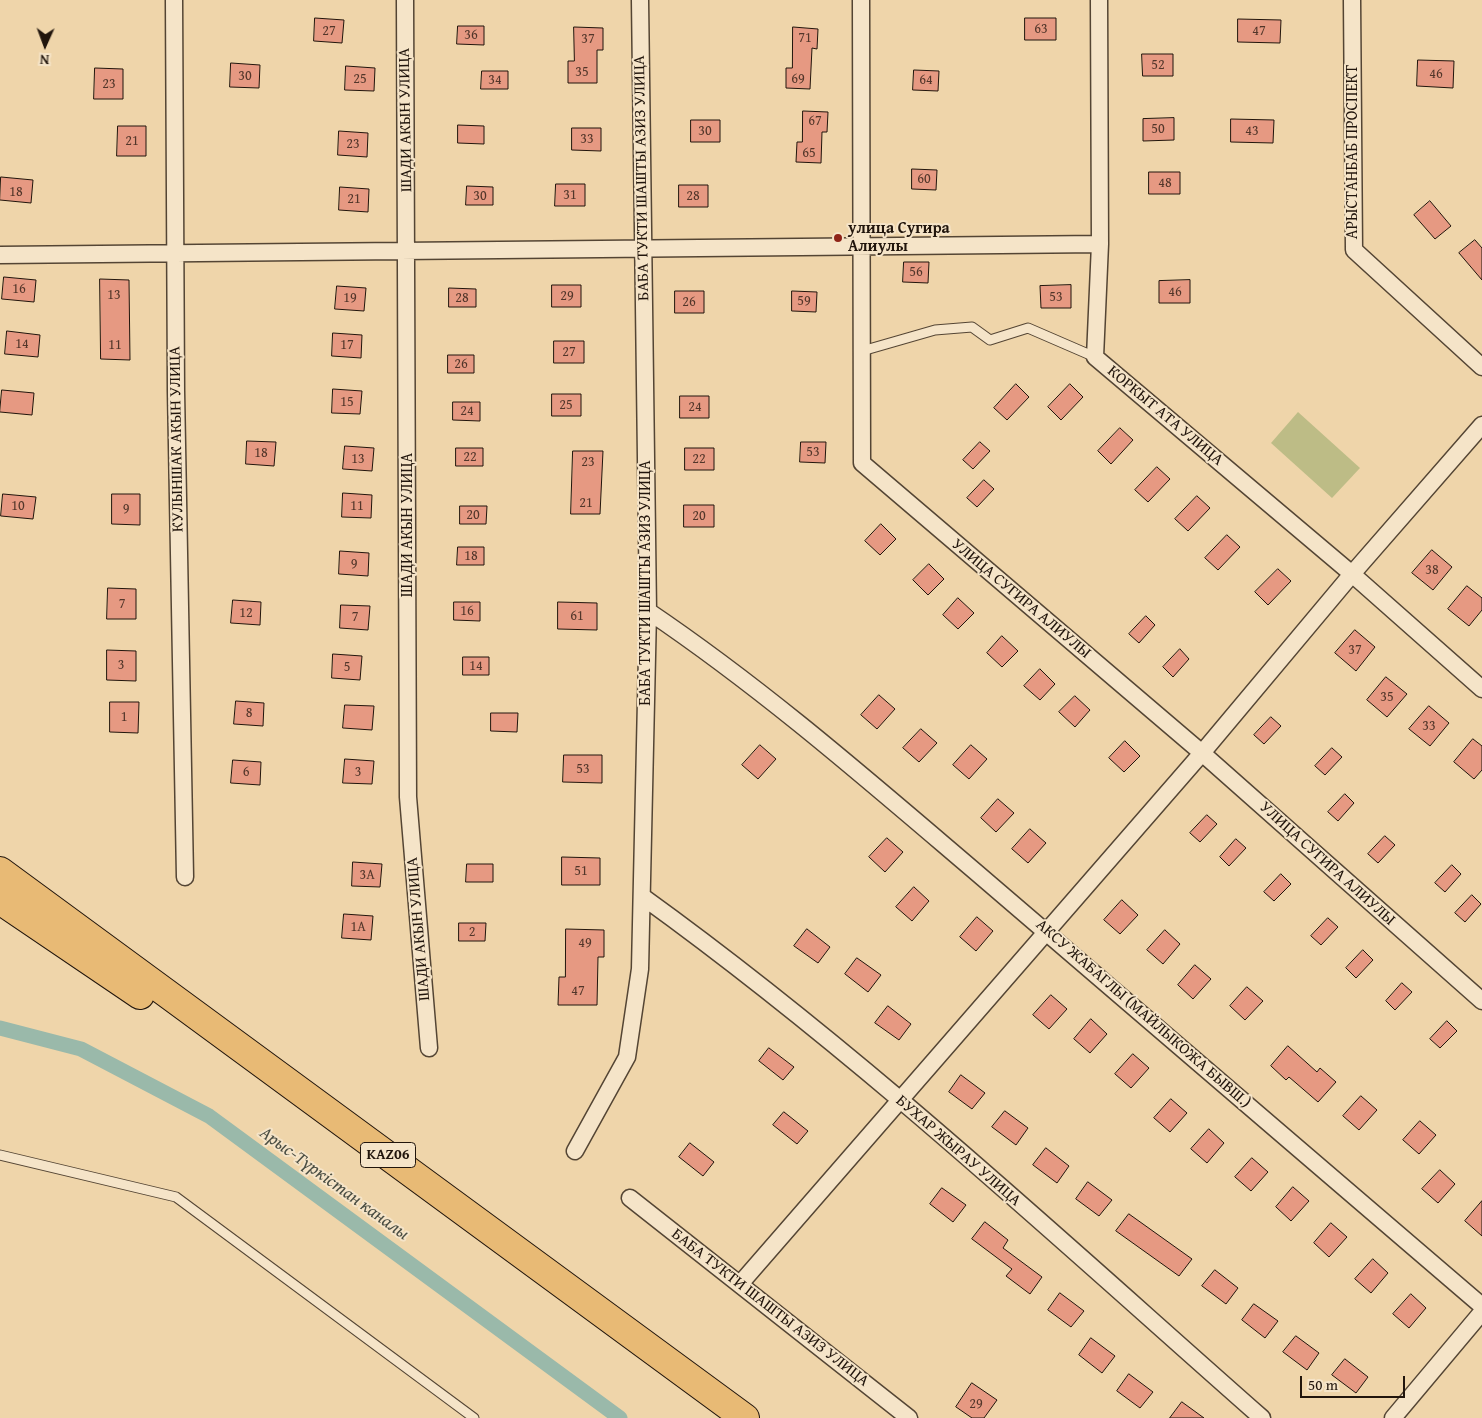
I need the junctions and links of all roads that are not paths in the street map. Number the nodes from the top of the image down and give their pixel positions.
1 (174, 0) edge
2 (405, 0) edge
3 (640, 0) edge
4 (861, 0) edge
5 (1099, 0) edge
6 (1352, 0) edge
7 (1100, 244) junction
8 (862, 246) junction
9 (643, 249) junction
10 (407, 251) junction
11 (175, 253) junction
12 (0, 255) edge
13 (862, 351) junction
14 (1095, 357) junction
15 (1482, 367) edge
16 (1482, 425) edge
17 (1352, 574) junction
18 (648, 612) junction
19 (1482, 689) edge
20 (1202, 753) junction
21 (0, 871) edge
22 (185, 877) dead end
23 (643, 897) junction
24 (15, 901) edge
25 (1046, 931) junction
26 (1482, 1001) edge
27 (429, 1048) dead end
28 (900, 1100) junction
29 (575, 1151) dead end
30 (0, 1155) edge
31 (630, 1198) dead end
32 (740, 1284) junction
33 (1482, 1306) edge
34 (1482, 1312) edge
35 (474, 1418) edge
36 (715, 1418) edge
37 (745, 1418) edge
38 (909, 1418) edge
39 (1262, 1418) edge
40 (1393, 1418) edge

1 - 11 street, КУЛЫНШАК АКЫН УЛИЦА
2 - 10 street, ШАДИ АКЫН УЛИЦА
3 - 9 street, БАБА ТУКТИ ШАШТЫ АЗИЗ УЛИЦА
4 - 8 street, УЛИЦА СУГИРА АЛИУЛЫ
5 - 7 street, КОРКЫТ АТА УЛИЦА
6 - 15 street, АРЫСТАНБАБ ПРОСПЕКТ
7 - 8 street
7 - 14 street, КОРКЫТ АТА УЛИЦА
8 - 9 street
8 - 13 street, УЛИЦА СУГИРА АЛИУЛЫ
9 - 10 street
9 - 18 street, БАБА ТУКТИ ШАШТЫ АЗИЗ УЛИЦА
10 - 11 street
10 - 27 street, ШАДИ АКЫН УЛИЦА
11 - 12 street
11 - 22 street, КУЛЫНШАК АКЫН УЛИЦА
13 - 14 lane
13 - 20 street, УЛИЦА СУГИРА АЛИУЛЫ
14 - 17 street, КОРКЫТ АТА УЛИЦА
16 - 17 street
17 - 19 street, КОРКЫТ АТА УЛИЦА
17 - 20 street
18 - 23 street, БАБА ТУКТИ ШАШТЫ АЗИЗ УЛИЦА
18 - 25 street, АКСУ ЖАБАГЛЫ (МАЙЛЫКОЖА БЫВШ.)
20 - 25 street
20 - 26 street, УЛИЦА СУГИРА АЛИУЛЫ
21 - 24 highway, KАZ06
23 - 28 street, БУХАР ЖЫРАУ УЛИЦА
23 - 29 street, БАБА ТУКТИ ШАШТЫ АЗИЗ УЛИЦА
24 - 36 highway, KАZ06
24 - 37 highway, KАZ06
25 - 28 street
25 - 33 street, АКСУ ЖАБАГЛЫ (МАЙЛЫКОЖА БЫВШ.)
28 - 32 street
28 - 39 street, БУХАР ЖЫРАУ УЛИЦА
30 - 35 lane
31 - 32 street, БАБА ТУКТИ ШАШТЫ АЗИЗ УЛИЦА
32 - 38 street, БАБА ТУКТИ ШАШТЫ АЗИЗ УЛИЦА
34 - 40 street

